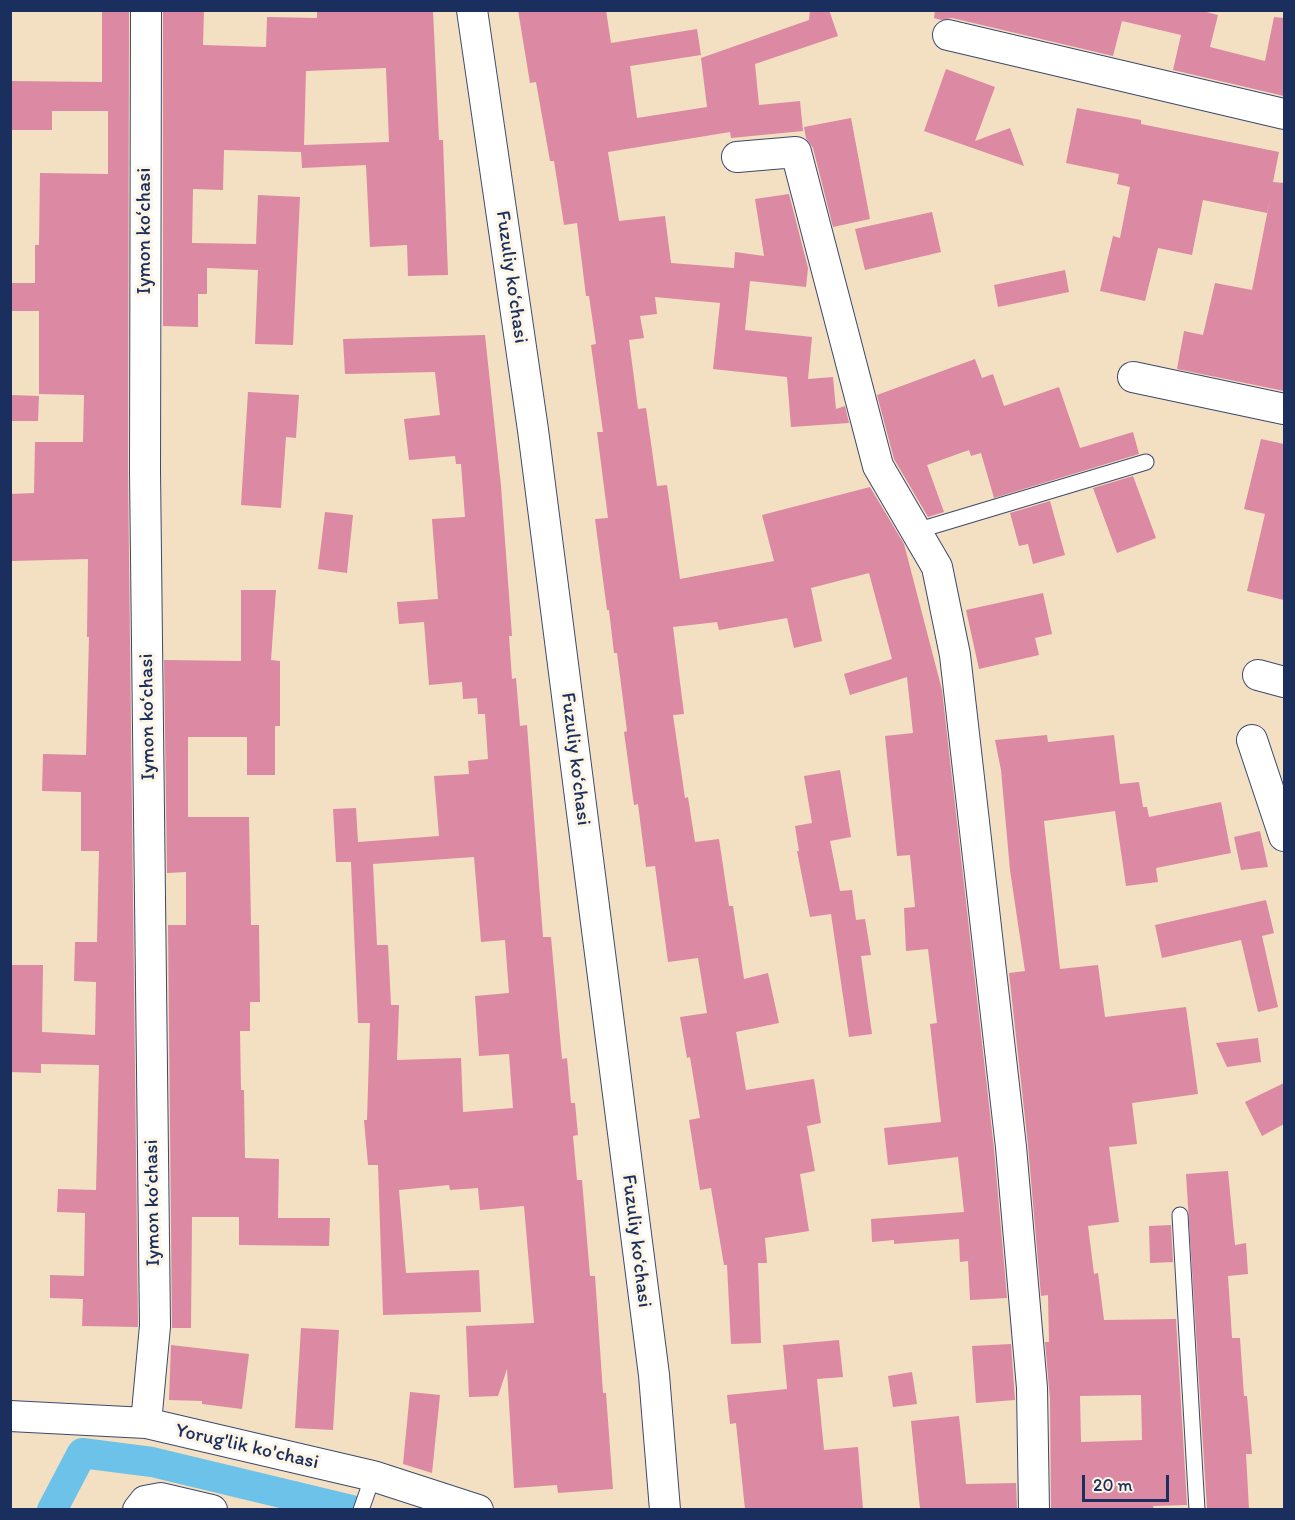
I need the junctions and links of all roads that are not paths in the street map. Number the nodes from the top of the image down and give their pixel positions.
1 (146, 10) edge
2 (471, 10) edge
3 (948, 35) dead end
4 (1284, 114) edge
5 (737, 157) dead end
6 (1133, 377) dead end
7 (1284, 409) edge
8 (1146, 462) dead end
9 (916, 531) junction
10 (1252, 740) dead end
11 (1284, 836) edge
12 (1180, 1215) dead end
13 (10, 1416) edge
14 (146, 1423) junction
15 (373, 1476) junction
16 (138, 1509) edge
17 (212, 1509) edge
18 (361, 1509) edge
19 (478, 1509) edge
20 (665, 1509) edge
21 (1034, 1509) edge
22 (1197, 1509) edge

1 - 14 street, Iymon koʻchasi
2 - 20 street, Fuzuliy koʻchasi
3 - 4 street
5 - 9 street
6 - 7 street
8 - 9 lane
9 - 21 street
10 - 11 street
12 - 22 lane
13 - 14 street, Yorug'lik ko'chasi
14 - 15 street, Yorug'lik ko'chasi
15 - 18 lane
15 - 19 street, Yorug'lik ko'chasi
16 - 17 street

